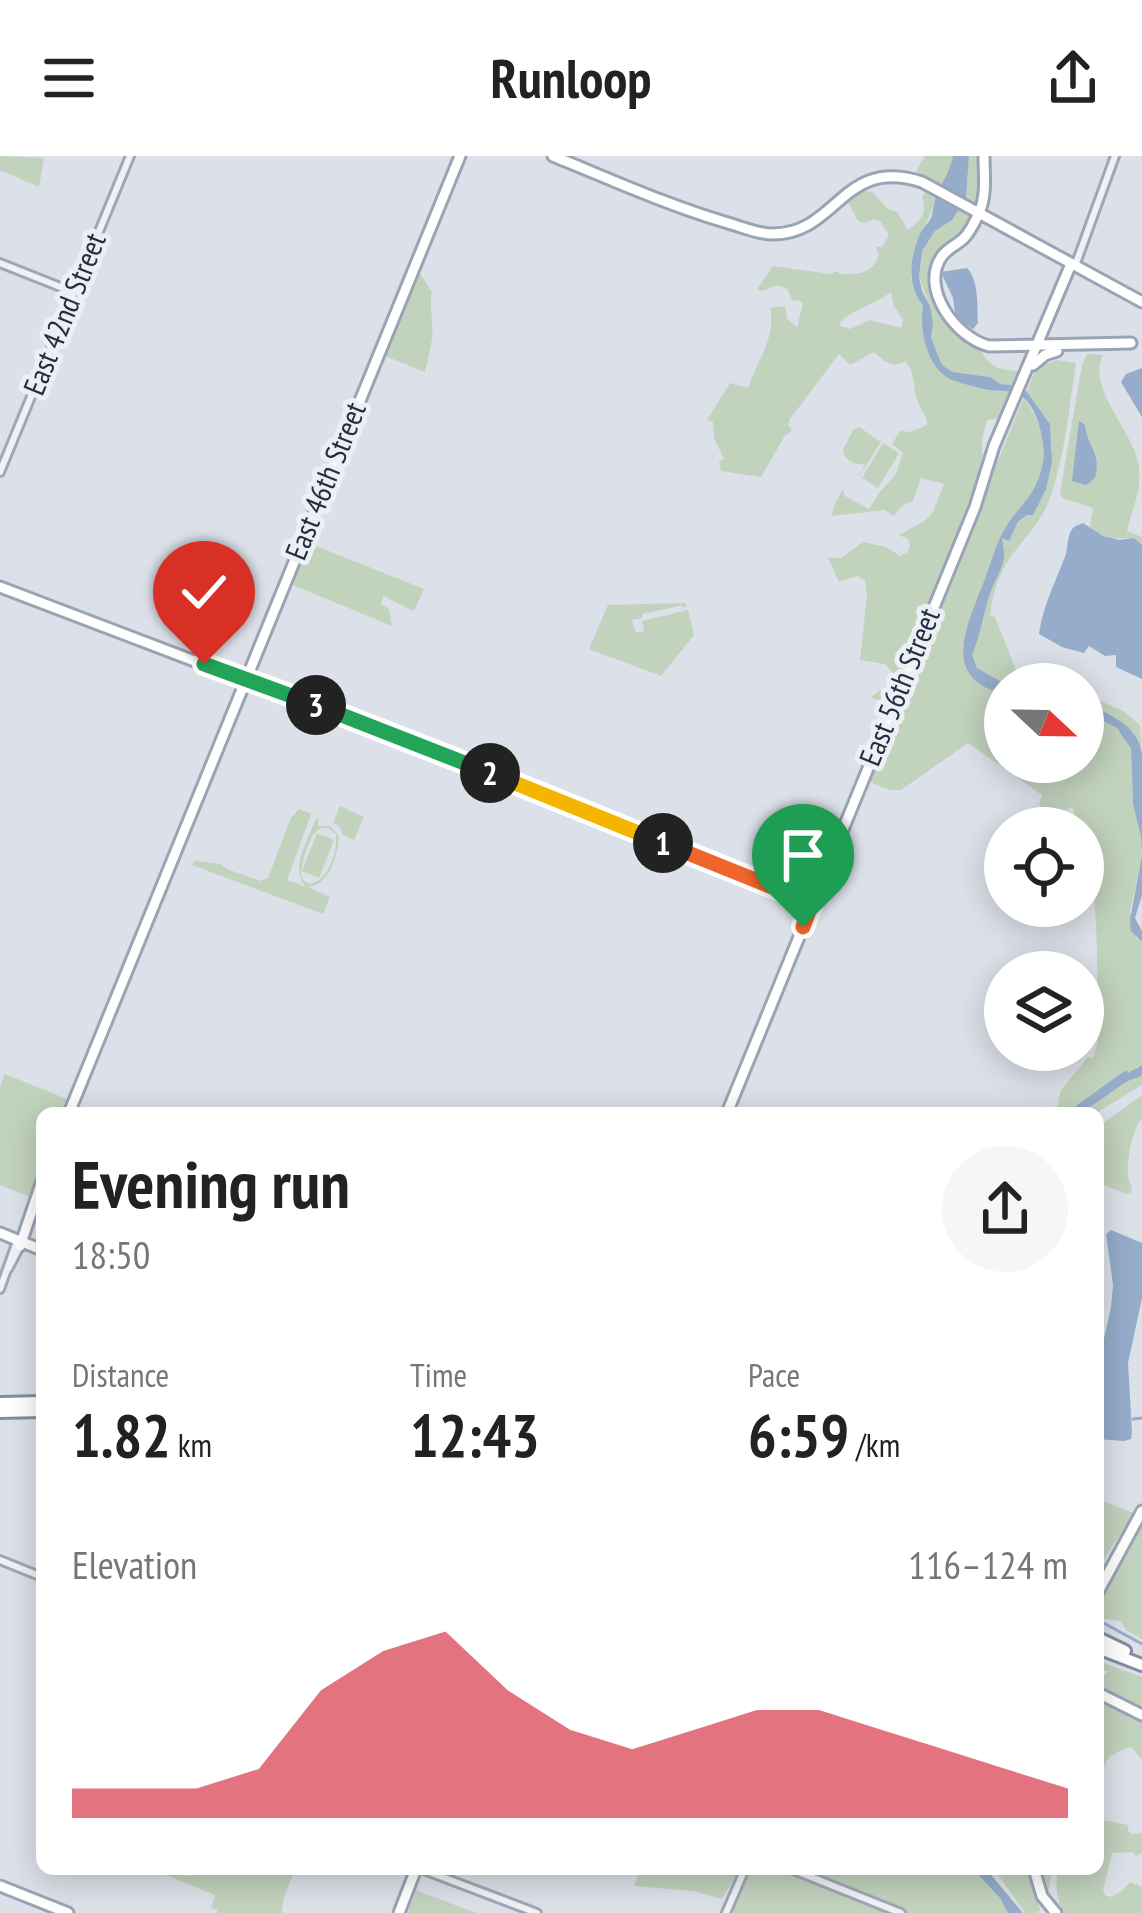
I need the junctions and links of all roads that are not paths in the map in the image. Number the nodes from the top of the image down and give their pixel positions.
1 (130, 156) edge
2 (458, 156) edge
3 (553, 156) edge
4 (566, 156) edge
5 (984, 156) edge
6 (1115, 156) edge
7 (984, 194) junction
8 (974, 211) junction
9 (993, 221) junction
10 (728, 222) junction
11 (0, 262) edge
12 (1073, 265) junction
13 (74, 292) junction
14 (1142, 302) edge
15 (1136, 343) edge
16 (1039, 347) junction
17 (1057, 351) junction
18 (1033, 365) junction
19 (1024, 381) junction
20 (0, 472) edge
21 (0, 584) edge
22 (245, 680) junction
23 (813, 901) junction
24 (71, 1107) edge
25 (729, 1107) edge
26 (36, 1198) edge
27 (0, 1235) edge
28 (19, 1243) junction
29 (36, 1249) edge
30 (0, 1289) edge
31 (36, 1402) edge
32 (0, 1403) edge
33 (36, 1411) edge
34 (0, 1412) edge
35 (1142, 1511) edge
36 (0, 1560) edge
37 (36, 1575) edge
38 (1104, 1581) edge
39 (1104, 1646) edge
40 (1141, 1661) edge
41 (1104, 1696) edge
42 (1142, 1715) edge
43 (417, 1875) edge
44 (435, 1875) edge
45 (742, 1875) edge
46 (806, 1875) edge
47 (1036, 1875) edge
48 (0, 1886) edge
49 (1049, 1909) edge
50 (68, 1913) edge
51 (402, 1913) edge
52 (537, 1913) edge
53 (726, 1913) edge
54 (901, 1913) edge

1 - 13 street, East 42nd Street
2 - 22 main road, East 46th Street
3 - 10 main road
4 - 10 main road
5 - 7 main road
6 - 12 street, East 56th Street
7 - 8 main road
7 - 9 main road
8 - 9 main road
8 - 10 main road
8 - 16 main road
9 - 12 main road
11 - 13 street
12 - 14 main road
12 - 16 main road, East 56th Street
13 - 20 street, East 42nd Street
15 - 16 main road
15 - 17 main road
16 - 17 main road
16 - 18 main road, East 56th Street
16 - 19 main road, East 56th Street
17 - 18 main road
18 - 19 main road, East 56th Street
19 - 23 main road, East 56th Street
21 - 22 main road
22 - 23 main road
22 - 24 main road, East 46th Street
23 - 25 main road, East 56th Street
26 - 28 main road
27 - 28 main road
28 - 29 main road
28 - 30 street
31 - 32 highway
33 - 34 highway
35 - 38 main road
36 - 37 street
39 - 40 highway
41 - 42 main road
43 - 51 main road
44 - 52 street
45 - 53 street
46 - 54 street
47 - 49 main road
48 - 50 main road

